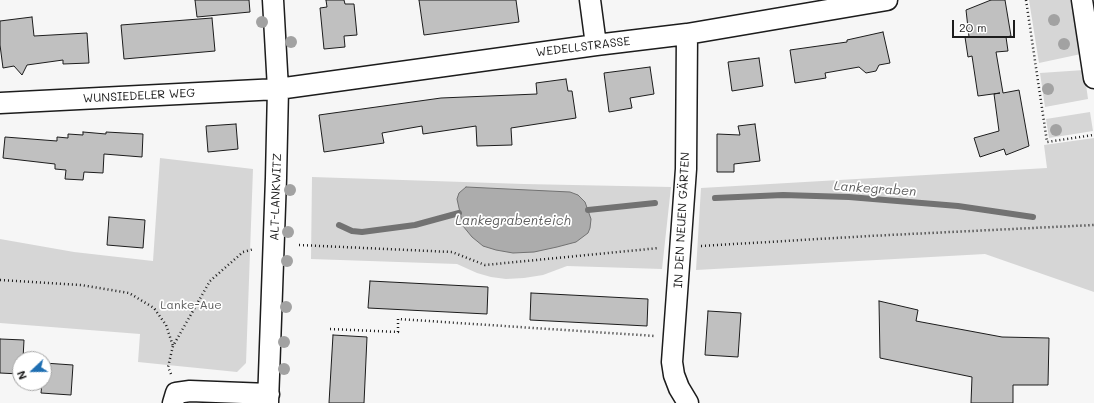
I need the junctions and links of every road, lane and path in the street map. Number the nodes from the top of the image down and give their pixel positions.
1 (273, 0) edge
2 (590, 0) edge
3 (887, 0) edge
4 (1026, 0) edge
5 (1082, 0) edge
6 (687, 34) junction
7 (596, 45) junction
8 (1094, 78) edge
9 (278, 88) junction
10 (0, 103) edge
11 (1093, 135) edge
12 (1094, 225) edge
13 (299, 246) dead end
14 (695, 246) dead end
15 (660, 248) dead end
16 (256, 249) dead end
17 (0, 280) edge
18 (330, 329) dead end
19 (658, 336) dead end
20 (173, 346) junction
21 (175, 398) edge
22 (268, 398) edge
23 (688, 403) edge

1 - 9 street, ALT-LANKWITZ
2 - 7 street
3 - 6 street, WEDELLSTRASSE
4 - 11 path
5 - 8 street
6 - 7 street, WEDELLSTRASSE
6 - 23 street, IN DEN NEUEN GÄRTEN
7 - 9 street, WEDELLSTRASSE
9 - 10 street, WUNSIEDELER WEG
9 - 22 street, ALT-LANKWITZ
12 - 14 path
13 - 15 path
16 - 20 path
17 - 20 path
18 - 19 path
20 - 21 path
21 - 22 street, ALT-LANKWITZ

